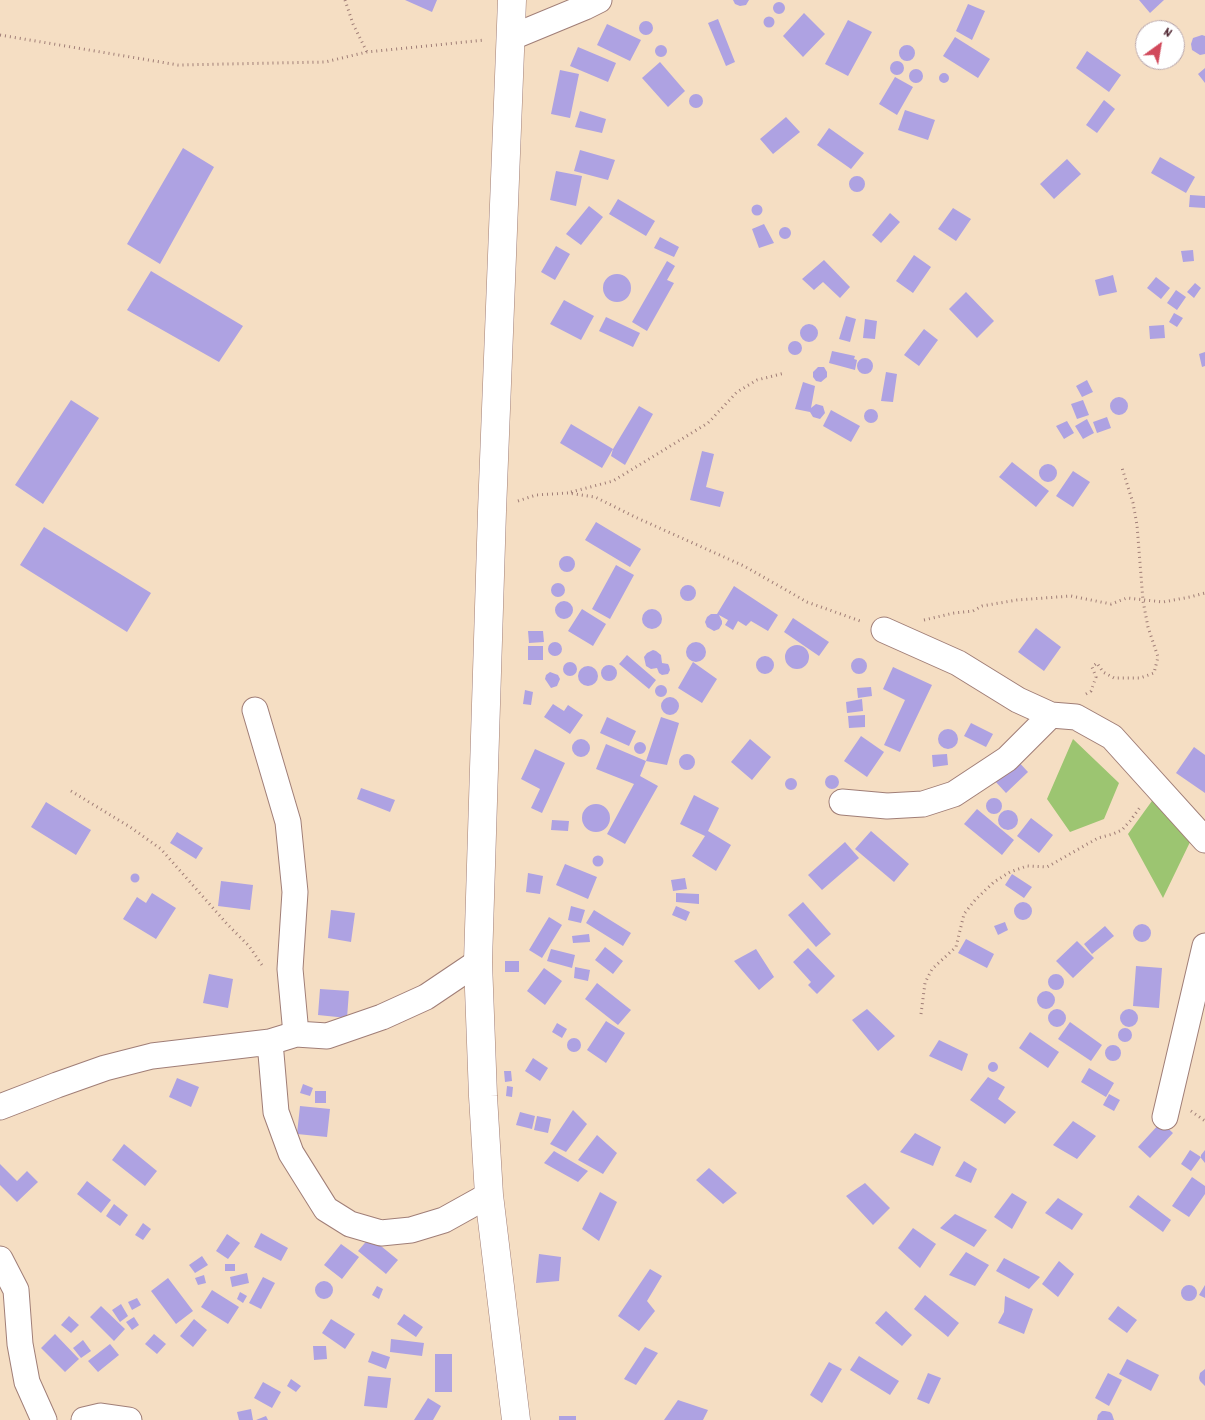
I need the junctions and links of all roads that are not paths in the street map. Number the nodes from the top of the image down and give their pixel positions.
1 (512, 0) edge
2 (599, 0) edge
3 (510, 38) junction
4 (884, 630) road end
5 (255, 710) dead end
6 (1051, 715) junction
7 (842, 802) dead end
8 (1205, 840) edge
9 (1205, 946) edge
10 (478, 962) junction
11 (296, 1034) junction
12 (270, 1042) junction
13 (0, 1107) edge
14 (1164, 1116) dead end
15 (489, 1195) junction
16 (0, 1259) edge
17 (44, 1420) edge
18 (84, 1420) edge
19 (129, 1420) edge
20 (516, 1420) edge

1 - 3 main road
2 - 3 street
3 - 10 main road
4 - 6 street
5 - 11 street
6 - 7 street
6 - 8 street
9 - 14 street
10 - 11 street
10 - 15 main road
11 - 12 street
12 - 13 street
12 - 15 street
15 - 20 main road
16 - 17 street
18 - 19 street

